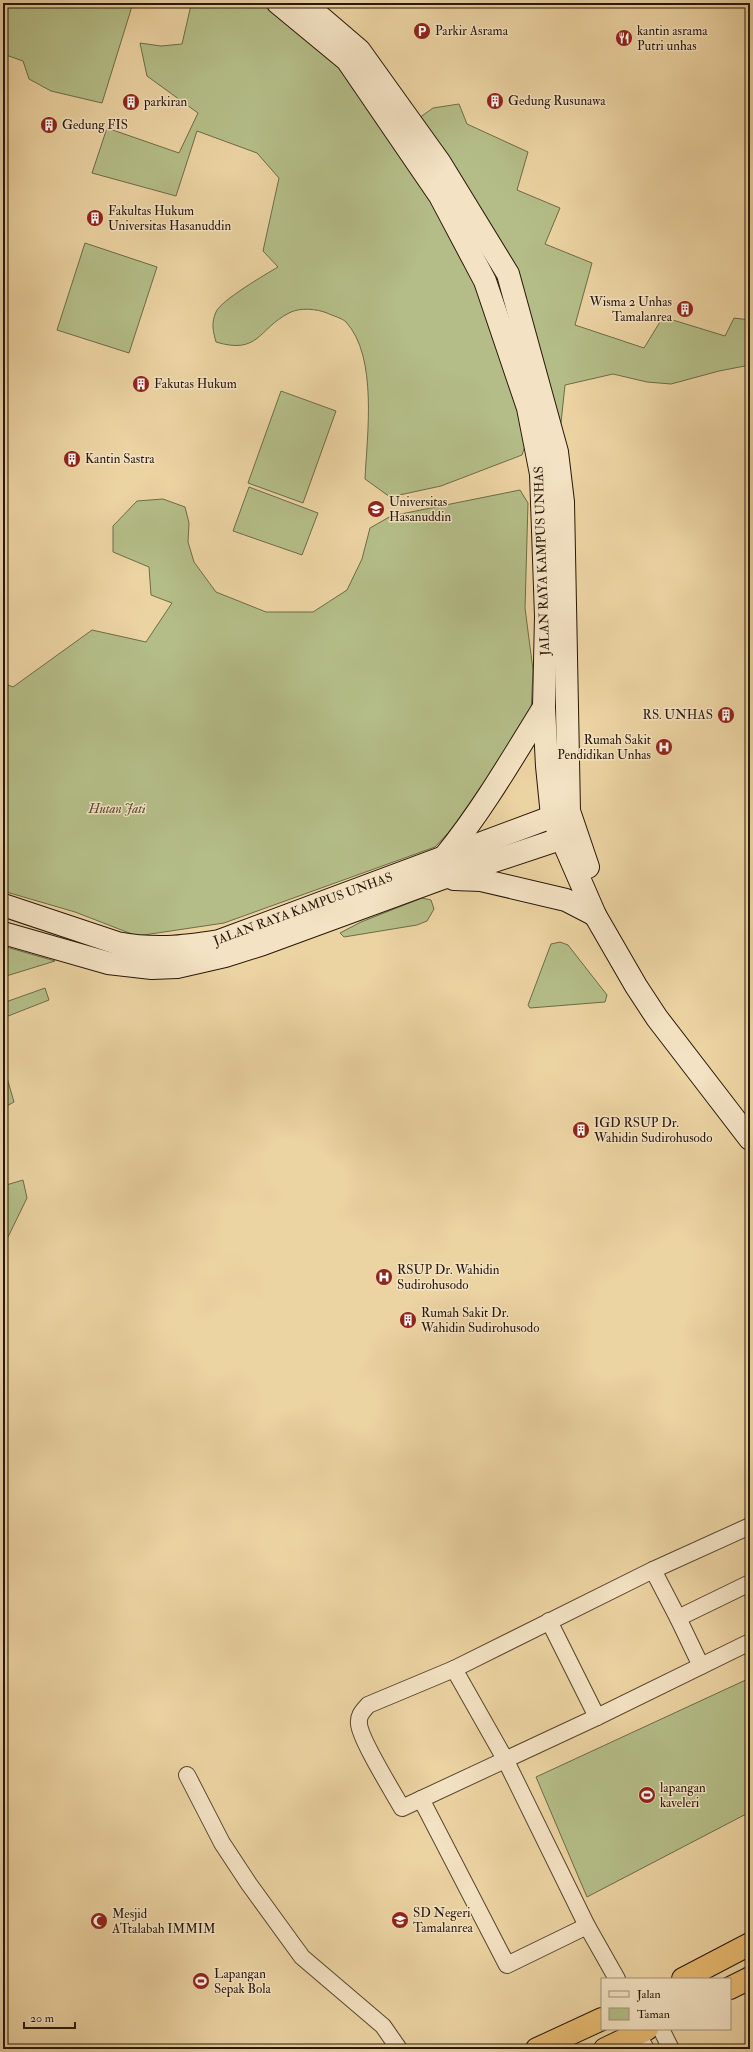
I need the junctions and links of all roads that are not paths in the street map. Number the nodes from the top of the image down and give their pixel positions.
1 (278, 3) edge
2 (304, 3) edge
3 (552, 500) junction
4 (544, 707) junction
5 (561, 813) junction
6 (570, 836) junction
7 (444, 867) junction
8 (3, 905) edge
9 (595, 915) junction
10 (3, 933) edge
11 (656, 1005) junction
12 (750, 1122) edge
13 (750, 1139) edge
14 (750, 1526) edge
15 (653, 1570) junction
16 (750, 1583) edge
17 (678, 1618) junction
18 (550, 1621) junction
19 (750, 1642) edge
20 (701, 1666) junction
21 (454, 1669) junction
22 (597, 1717) junction
23 (505, 1759) junction
24 (187, 1775) dead end
25 (421, 1799) junction
26 (587, 1926) junction
27 (750, 1944) edge
28 (616, 1978) edge
29 (685, 1978) edge
30 (750, 1978) edge
31 (731, 1988) edge
32 (601, 2019) edge
33 (662, 2030) edge
34 (641, 2035) edge
35 (400, 2049) edge
36 (537, 2049) edge
37 (605, 2049) edge
38 (671, 2049) edge

1 - 3 street, JALAN RAYA KAMPUS UNHAS
2 - 3 street, JALAN RAYA KAMPUS UNHAS
3 - 4 street, JALAN RAYA KAMPUS UNHAS
3 - 5 street, JALAN RAYA KAMPUS UNHAS
4 - 5 street, JALAN RAYA KAMPUS UNHAS
4 - 7 street
5 - 6 street, JALAN RAYA KAMPUS UNHAS
5 - 7 street, JALAN RAYA KAMPUS UNHAS
6 - 7 street
6 - 9 street, JALAN RAYA KAMPUS UNHAS
6 - 11 street, JALAN RAYA KAMPUS UNHAS
7 - 8 street, JALAN RAYA KAMPUS UNHAS
7 - 9 street
7 - 10 street, JALAN RAYA KAMPUS UNHAS
9 - 11 street, JALAN RAYA KAMPUS UNHAS
11 - 12 street, JALAN RAYA KAMPUS UNHAS
11 - 13 street, JALAN RAYA KAMPUS UNHAS
14 - 15 street
15 - 17 street
15 - 18 street
16 - 17 street
17 - 20 street
18 - 21 street
18 - 22 street
19 - 20 street
20 - 22 street
21 - 23 street
21 - 25 street
22 - 23 street
23 - 25 street
23 - 26 street
24 - 35 street
25 - 26 street
26 - 28 street
27 - 29 highway
30 - 31 highway
32 - 36 highway
33 - 38 street
34 - 37 highway

